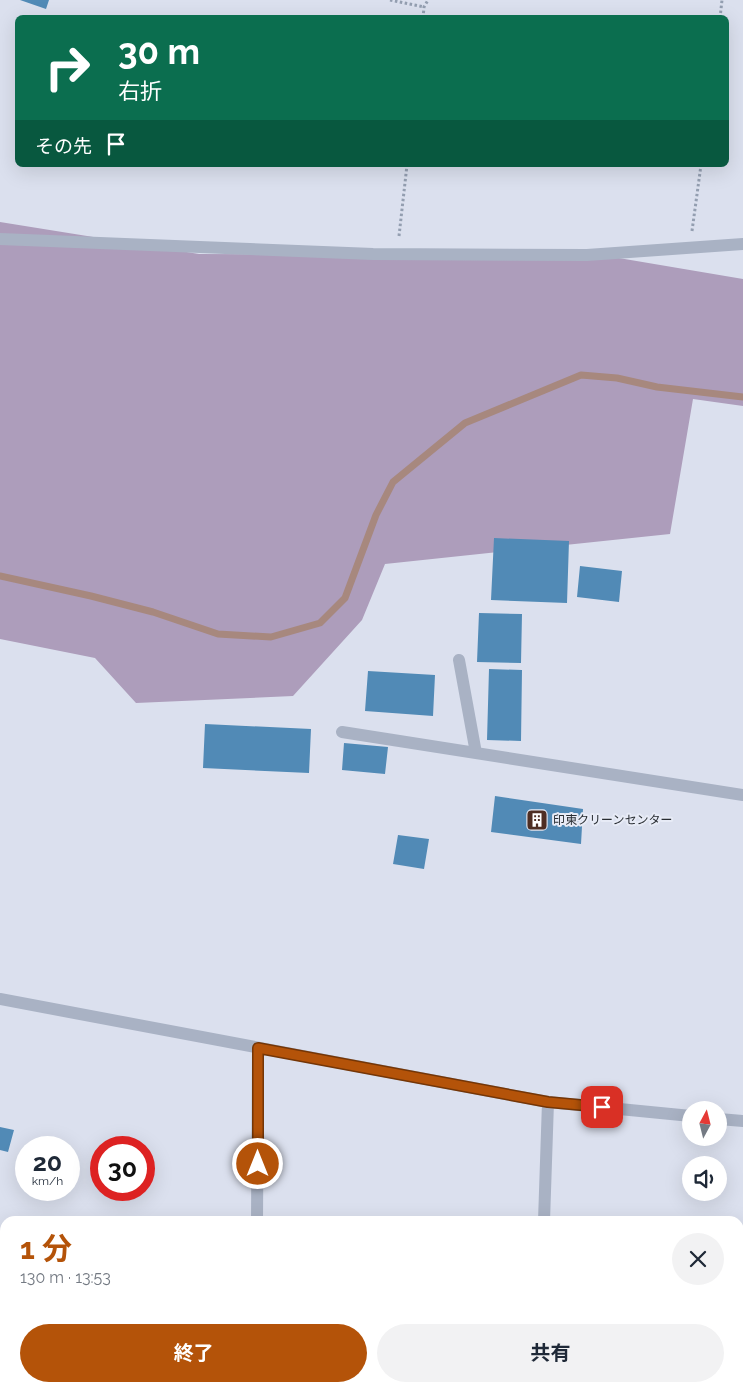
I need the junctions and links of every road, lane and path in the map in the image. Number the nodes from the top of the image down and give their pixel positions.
1 (390, 0) edge
2 (428, 0) edge
3 (722, 0) edge
4 (424, 7) junction
5 (423, 15) edge
6 (720, 15) edge
7 (407, 167) edge
8 (701, 167) edge
9 (399, 236) dead end
10 (0, 238) edge
11 (743, 244) edge
12 (690, 248) junction
13 (460, 660) dead end
14 (342, 732) dead end
15 (476, 753) junction
16 (743, 795) edge
17 (0, 1000) edge
18 (258, 1048) junction
19 (548, 1102) junction
20 (682, 1115) edge
21 (728, 1119) edge
22 (743, 1121) edge
23 (257, 1216) edge
24 (544, 1216) edge

1 - 4 path
2 - 4 path
3 - 6 path
4 - 5 path
7 - 9 path
8 - 12 path
10 - 12 street
11 - 12 street
13 - 15 street
14 - 15 street
15 - 16 street
17 - 18 street
18 - 19 street
18 - 23 street
19 - 20 street
19 - 24 street
21 - 22 street

